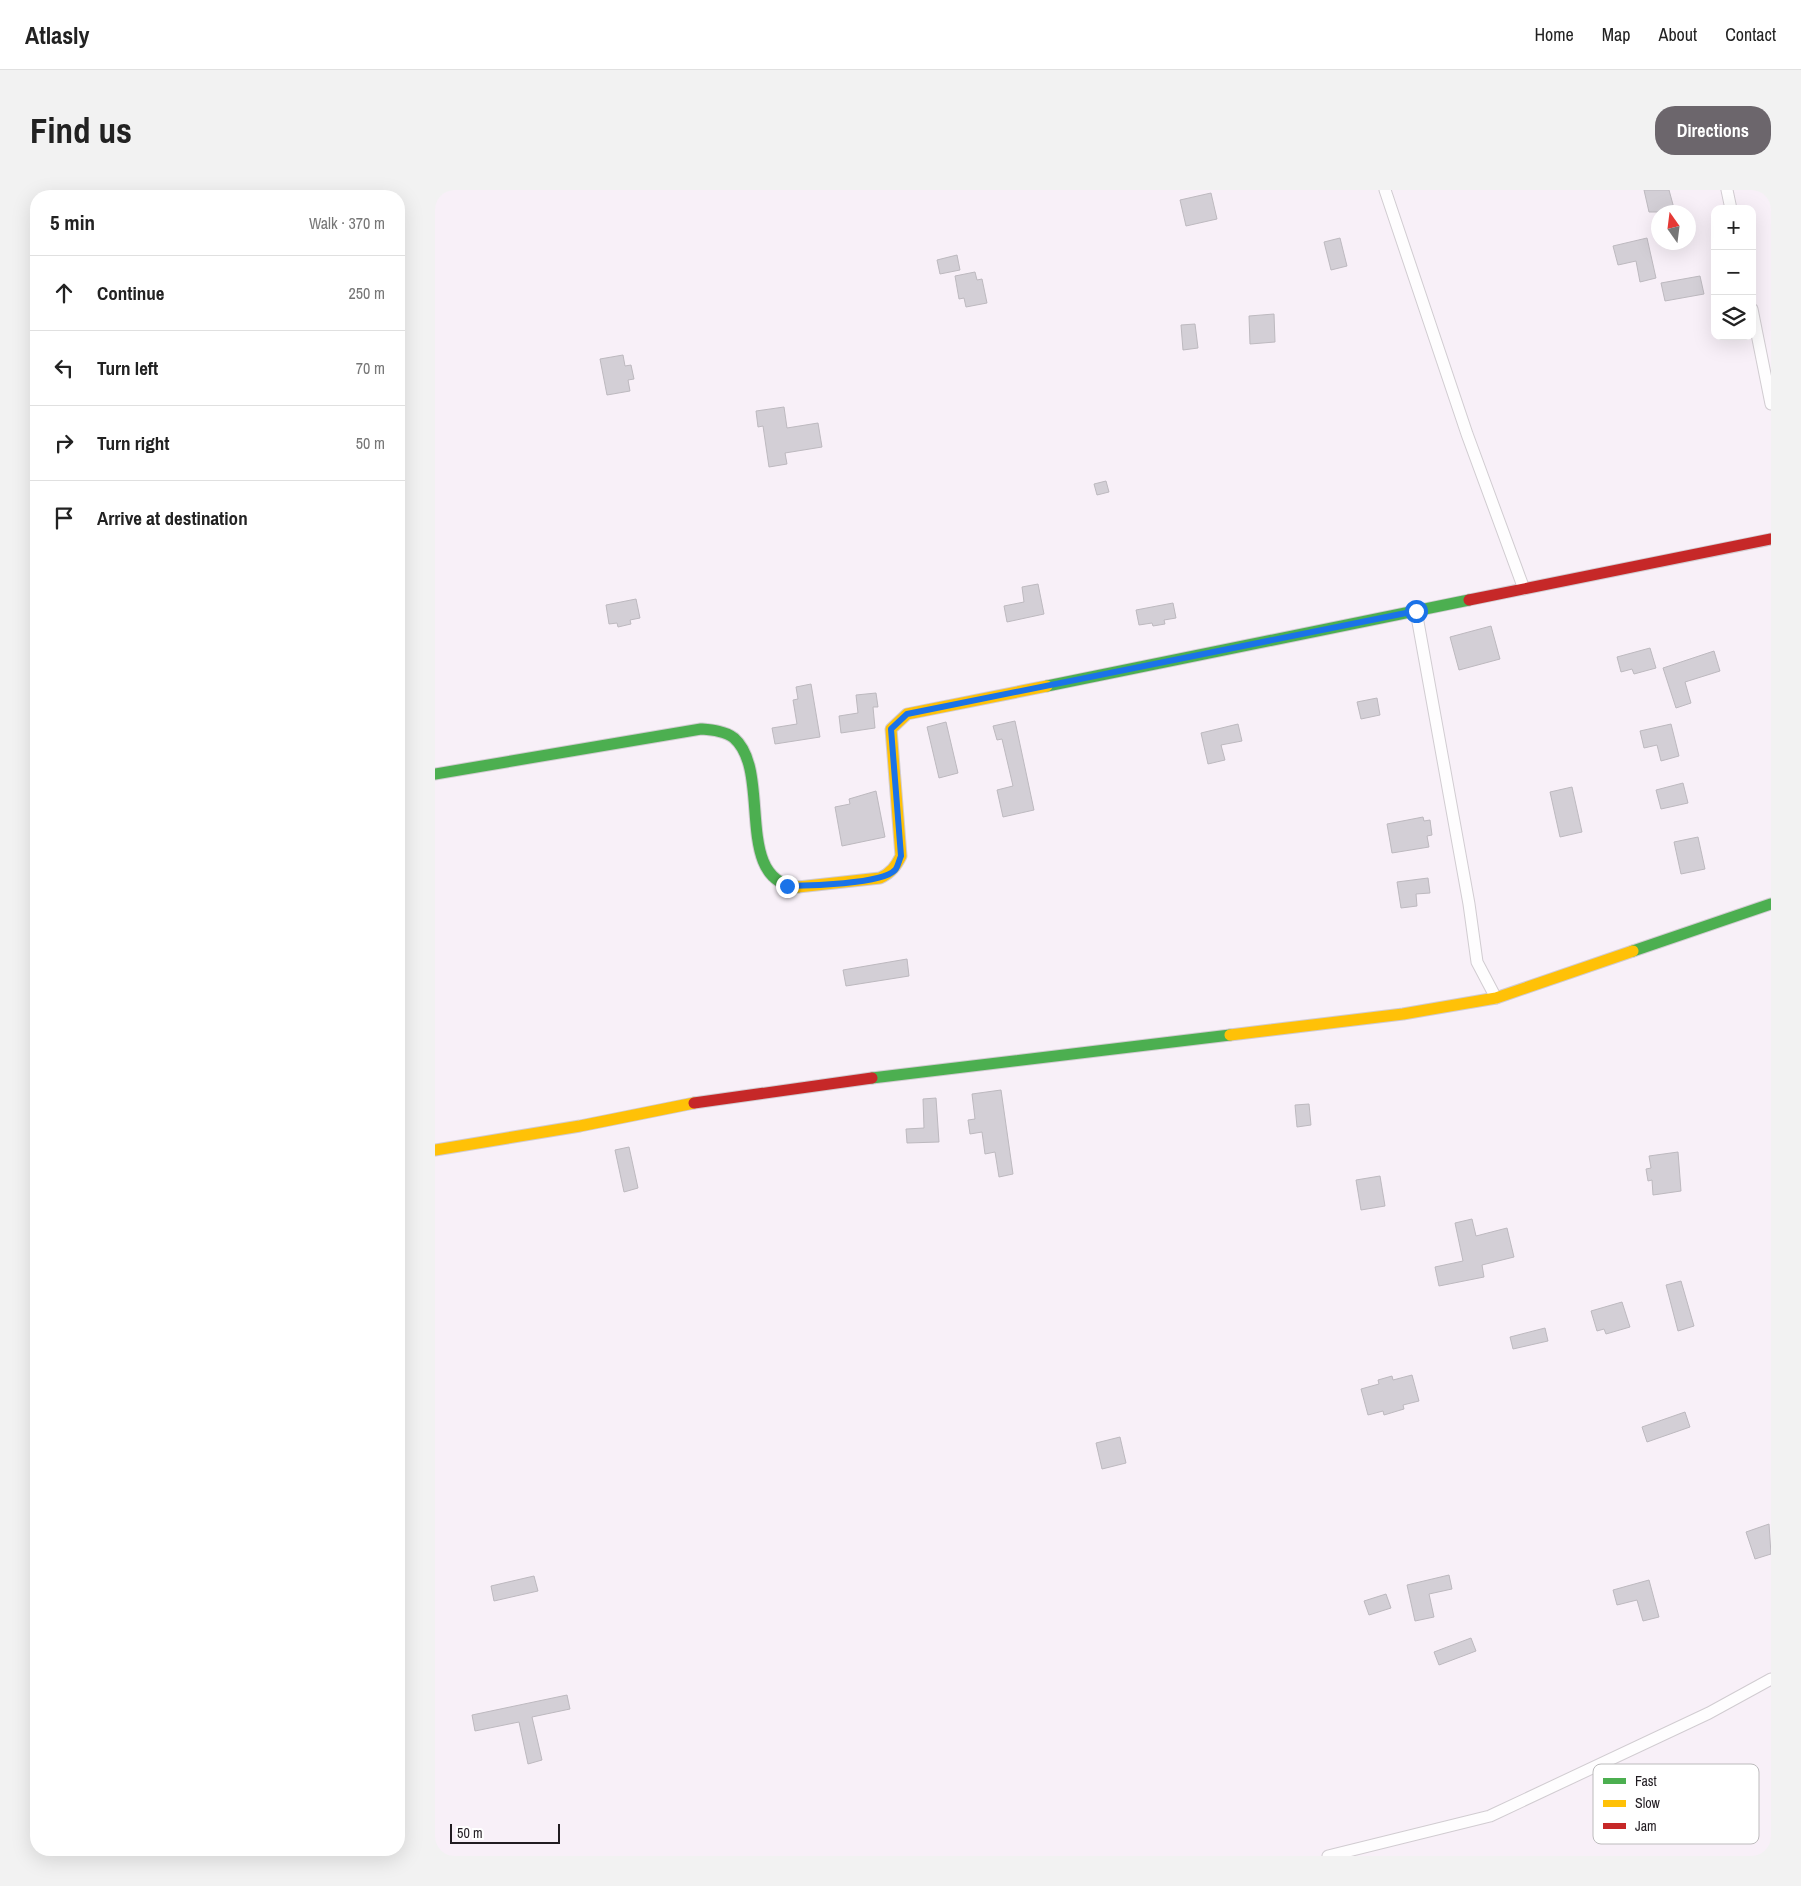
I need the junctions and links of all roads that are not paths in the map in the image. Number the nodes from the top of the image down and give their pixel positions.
1 (1385, 190) edge
2 (1727, 190) edge
3 (1730, 205) edge
4 (1756, 329) edge
5 (1771, 404) edge
6 (1771, 539) edge
7 (1524, 589) junction
8 (1416, 611) junction
9 (435, 774) edge
10 (1771, 904) edge
11 (1496, 998) junction
12 (435, 1150) edge
13 (1771, 1679) edge
14 (1600, 1764) edge
15 (1593, 1767) edge
16 (1328, 1856) edge

1 - 7 street
2 - 3 street
4 - 5 street
6 - 7 street
7 - 8 street
8 - 9 street
8 - 11 street
10 - 11 street
11 - 12 street
13 - 14 street
15 - 16 street

